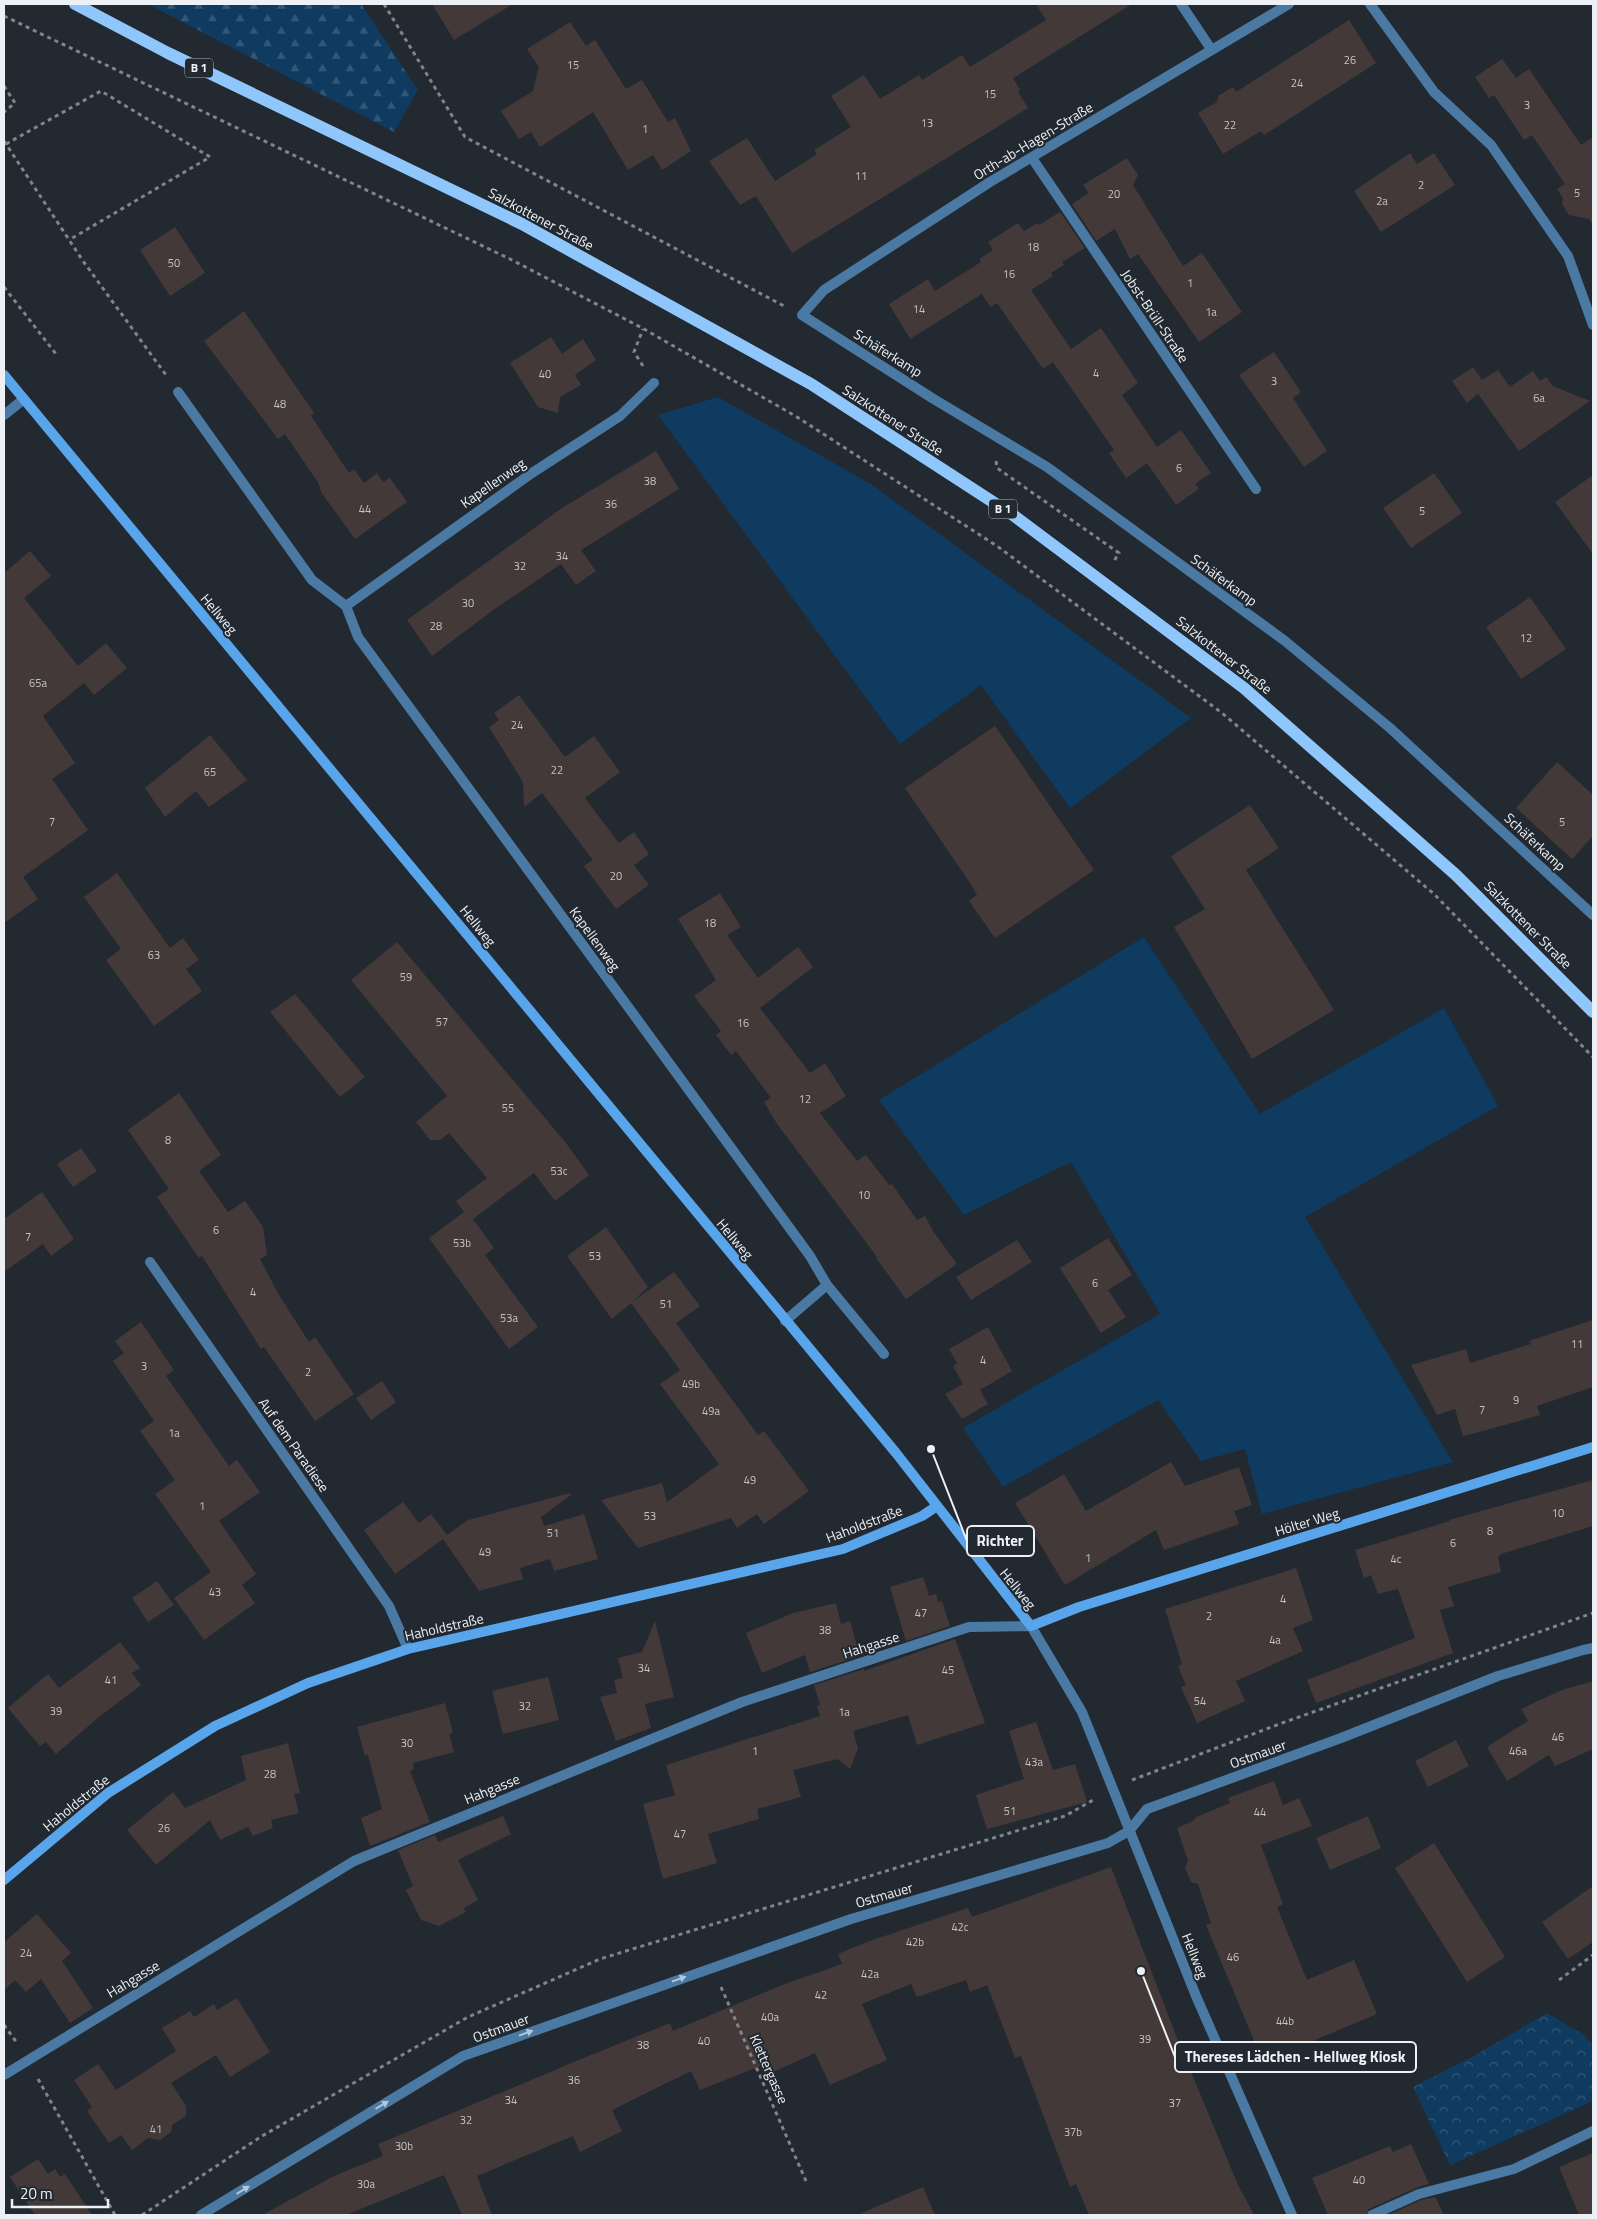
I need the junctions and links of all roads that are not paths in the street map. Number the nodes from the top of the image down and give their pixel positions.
1 (75, 4) edge
2 (1181, 4) edge
3 (1289, 4) edge
4 (1370, 4) edge
5 (1211, 49) junction
6 (1032, 158) junction
7 (802, 315) joint
8 (1593, 325) edge
9 (4, 375) edge
10 (654, 383) road end
11 (178, 392) road end
12 (24, 399) junction
13 (4, 414) edge
14 (1256, 489) dead end
15 (346, 606) junction
16 (1593, 915) edge
17 (1593, 1012) edge
18 (150, 1262) dead end
19 (828, 1285) junction
20 (785, 1321) junction
21 (884, 1354) dead end
22 (1593, 1447) edge
23 (936, 1506) junction
24 (1031, 1626) junction
25 (408, 1648) junction
26 (1593, 1648) edge
27 (1129, 1831) junction
28 (4, 1880) edge
29 (4, 2074) edge
30 (1593, 2131) edge
31 (201, 2215) edge
32 (1292, 2215) edge
33 (1372, 2215) edge

1 - 17 main road, Salzkottener Straße / B 1
2 - 5 street
3 - 5 street, Orth-ab-Hagen-Straße
4 - 8 street
5 - 6 street, Orth-ab-Hagen-Straße
6 - 7 street, Orth-ab-Hagen-Straße
6 - 14 street, Jobst-Brüll-Straße
7 - 16 street, Schäferkamp
9 - 12 main road, Hellweg
10 - 15 street, Kapellenweg
11 - 15 street
12 - 13 street
12 - 20 main road, Hellweg
15 - 19 street, Kapellenweg
18 - 25 street, Auf dem Paradiese
19 - 20 street
19 - 21 street, Kapellenweg
20 - 23 main road, Hellweg
22 - 24 main road, Hölter Weg
23 - 24 main road, Hellweg
23 - 25 main road, Haholdstraße
24 - 27 street, Hellweg
24 - 29 street, Hahgasse
25 - 28 main road, Haholdstraße
26 - 27 street, Ostmauer
31 -> 27 street, Ostmauer
27 - 32 street, Hellweg
30 - 33 street

